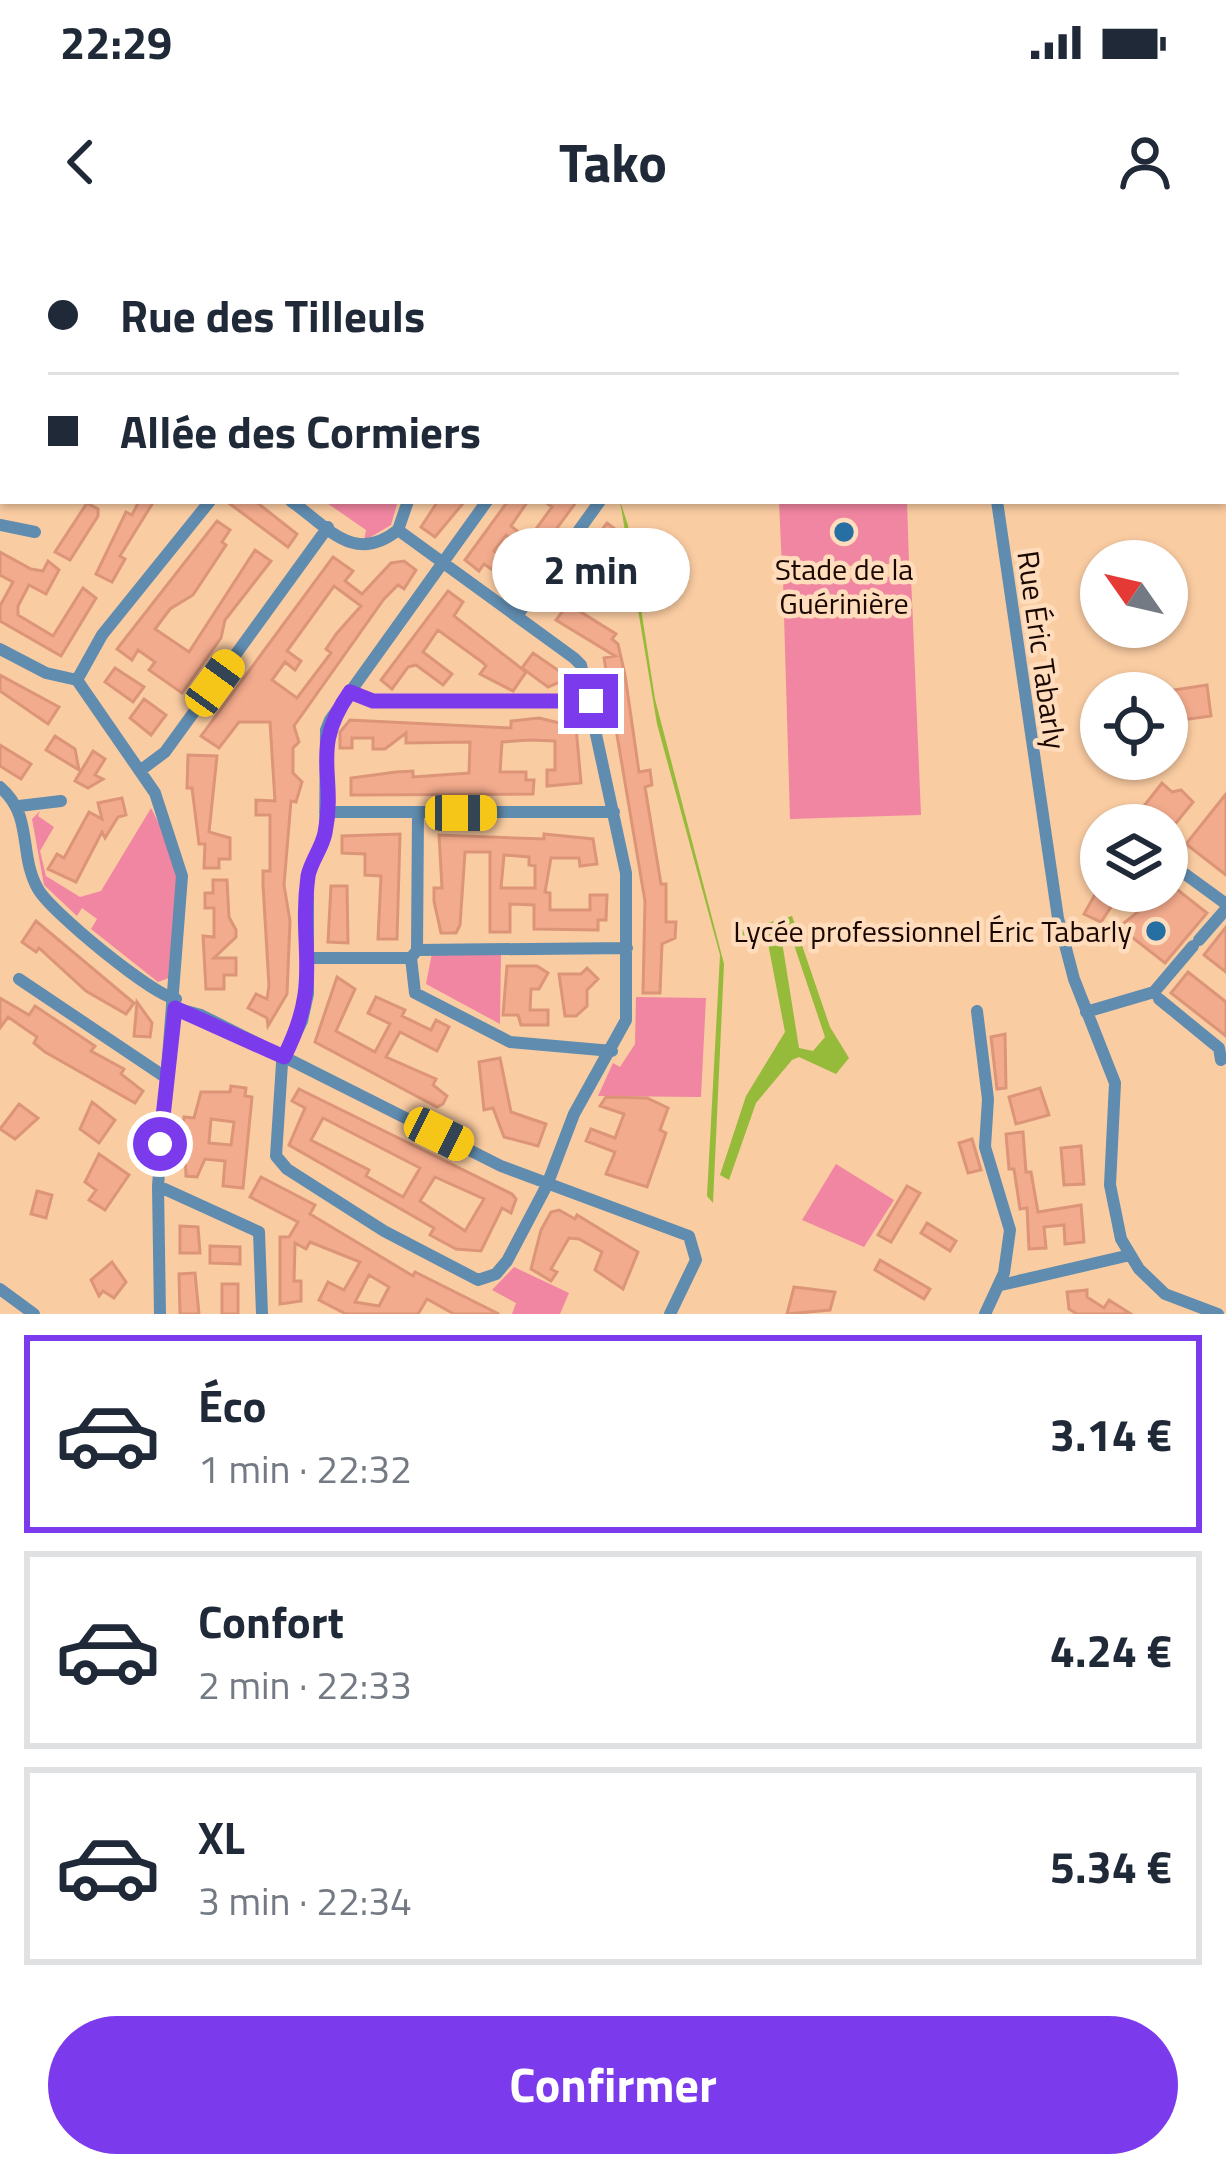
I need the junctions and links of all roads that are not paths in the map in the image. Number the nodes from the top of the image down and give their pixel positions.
1 (208, 504) edge
2 (295, 504) edge
3 (407, 504) edge
4 (485, 504) edge
5 (598, 504) edge
6 (997, 504) edge
7 (0, 525) edge
8 (328, 527) junction
9 (398, 530) junction
10 (35, 532) dead end
11 (443, 563) junction
12 (517, 616) junction
13 (0, 649) edge
14 (77, 680) junction
15 (350, 692) junction
16 (591, 701) junction
17 (141, 770) junction
18 (0, 787) edge
19 (61, 801) dead end
20 (18, 805) junction
21 (0, 810) edge
22 (325, 812) junction
23 (614, 812) junction
24 (418, 813) junction
25 (1188, 876) edge
26 (1226, 906) edge
27 (627, 948) junction
28 (414, 954) junction
29 (308, 958) junction
30 (19, 980) dead end
31 (1160, 999) dead end
32 (176, 1003) junction
33 (977, 1011) dead end
34 (1086, 1012) junction
35 (613, 1051) junction
36 (284, 1057) junction
37 (1221, 1060) dead end
38 (168, 1079) junction
39 (548, 1185) junction
40 (158, 1186) junction
41 (1130, 1255) junction
42 (1001, 1285) junction
43 (0, 1289) edge
44 (34, 1314) edge
45 (160, 1314) edge
46 (262, 1314) edge
47 (670, 1314) edge
48 (986, 1314) edge
49 (1218, 1314) edge

1 - 14 street
2 - 8 street
3 - 9 street
4 - 11 street
5 - 12 street
6 - 34 street, Rue Éric Tabarly
7 - 10 street
8 - 9 street
8 - 17 street
9 - 11 street
11 - 12 street
11 - 15 street
12 - 16 street
13 - 14 street
14 - 17 street
15 - 16 street
15 - 22 street
16 - 23 street
17 - 32 street
18 - 20 street
19 - 20 street
20 - 21 street
20 - 32 street
22 - 24 street
22 - 29 street
23 - 24 street
23 - 27 street
24 - 28 street
25 - 26 street
26 - 34 street
27 - 28 street
27 - 35 street
28 - 29 street
28 - 35 street
29 - 36 street
30 - 38 street
31 - 37 street
32 - 36 street
32 - 38 street
33 - 42 street
34 - 41 street, Rue Éric Tabarly
35 - 39 street
36 - 39 street
36 - 39 street
38 - 40 street
39 - 47 street
40 - 45 street
40 - 46 street
41 - 42 street
41 - 49 street, Rue Éric Tabarly
42 - 48 street
43 - 44 street

